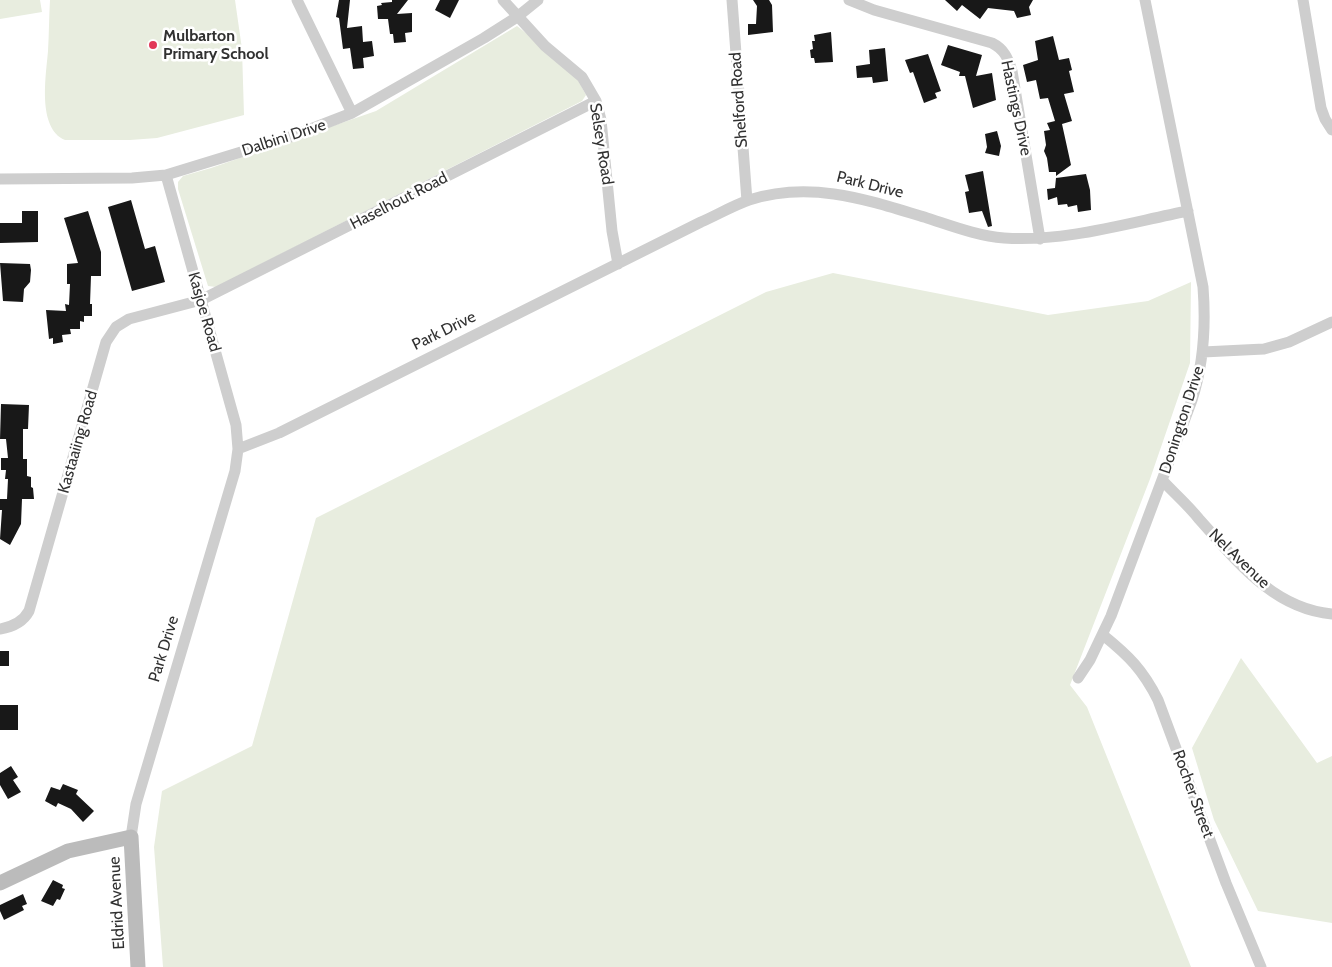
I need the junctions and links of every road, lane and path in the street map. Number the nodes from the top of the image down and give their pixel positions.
1 (297, 0) edge
2 (503, 0) edge
3 (538, 0) edge
4 (732, 0) edge
5 (849, 0) edge
6 (1145, 0) edge
7 (1303, 0) edge
8 (517, 17) junction
9 (596, 101) junction
10 (352, 113) junction
11 (1332, 130) edge
12 (166, 175) junction
13 (0, 179) edge
14 (747, 201) junction
15 (1188, 212) junction
16 (1040, 239) junction
17 (618, 264) junction
18 (201, 300) junction
19 (1332, 322) edge
20 (1204, 352) junction
21 (238, 449) junction
22 (1162, 480) junction
23 (1332, 614) edge
24 (0, 629) edge
25 (1103, 635) junction
26 (1078, 678) dead end
27 (131, 837) junction
28 (0, 883) edge
29 (138, 967) edge
30 (1261, 967) edge

1 - 10 street
2 - 8 street, Selsey Road
3 - 8 street, Dalbini Drive
4 - 14 street, Shelford Road
5 - 16 street, Hastings Drive
6 - 15 street, Donington Drive
7 - 11 street
8 - 9 street, Selsey Road
8 - 10 street, Dalbini Drive
9 - 17 street, Selsey Road
9 - 18 street, Haselhout Road
10 - 12 street, Dalbini Drive
12 - 13 street, Dalbini Drive
12 - 18 street, Kasjoe Road
14 - 16 street, Park Drive
14 - 17 street, Park Drive
15 - 16 street, Park Drive
15 - 20 street, Donington Drive
17 - 21 street, Park Drive
18 - 21 street, Kasjoe Road
18 - 24 street, Kastaaiing Road
19 - 20 street
20 - 22 street, Donington Drive
21 - 27 street, Park Drive
22 - 23 street, Nel Avenue
22 - 25 street, Donington Drive
25 - 26 street, Donington Drive
25 - 30 street, Rocher Street
27 - 28 street
27 - 29 street, Eldrid Avenue

